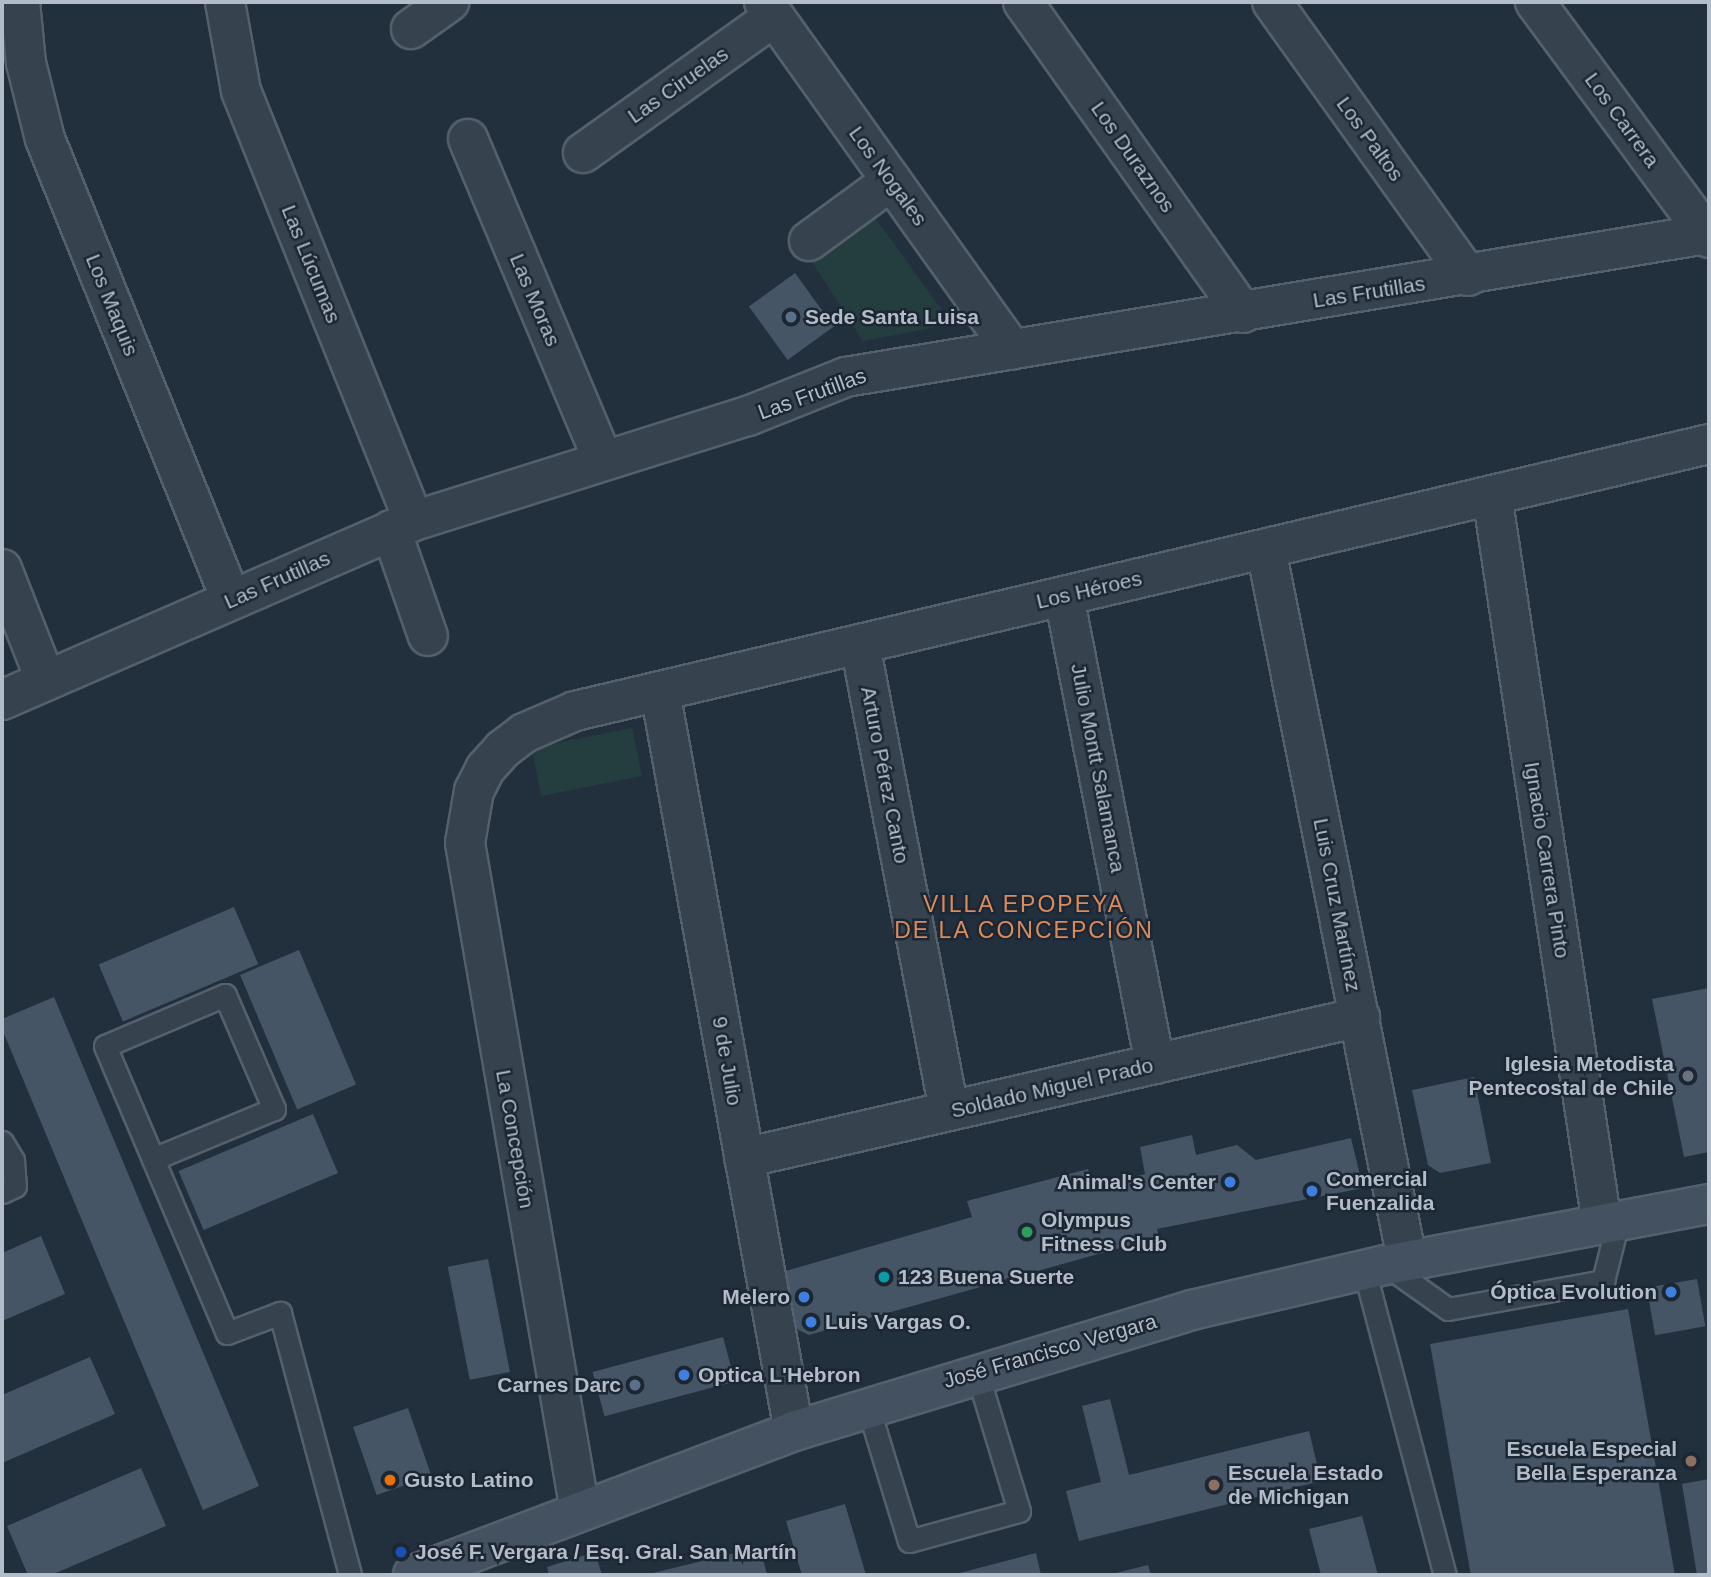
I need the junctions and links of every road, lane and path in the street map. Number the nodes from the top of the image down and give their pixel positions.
1 (20, 2) edge
2 (225, 2) edge
3 (449, 2) edge
4 (1023, 2) edge
5 (1272, 2) edge
6 (1535, 2) edge
7 (769, 9) edge
8 (411, 29) dead end
9 (468, 139) dead end
10 (583, 153) dead end
11 (891, 181) junction
12 (1708, 236) edge
13 (809, 241) dead end
14 (1468, 276) junction
15 (1243, 313) junction
16 (1012, 349) junction
17 (1709, 444) edge
18 (603, 460) junction
19 (1492, 495) junction
20 (403, 525) junction
21 (1266, 549) junction
22 (2, 569) edge
23 (1064, 596) junction
24 (231, 600) junction
25 (428, 636) dead end
26 (860, 644) junction
27 (46, 681) junction
28 (660, 691) junction
29 (2, 700) edge
30 (485, 769) joint
31 (1360, 1017) junction
32 (1156, 1064) junction
33 (950, 1111) junction
34 (8, 1151) edge
35 (744, 1158) junction
36 (153, 1159) junction
37 (2, 1192) edge
38 (1709, 1204) edge
39 (1610, 1222) junction
40 (1386, 1265) junction
41 (977, 1373) junction
42 (868, 1406) junction
43 (793, 1430) junction
44 (580, 1511) junction
45 (476, 1564) edge
46 (350, 1575) edge
47 (414, 1575) edge
48 (1446, 1575) edge

1 - 24 street, Los Maquis
2 - 20 street, Las Lúcumas
3 - 8 street
4 - 15 street, Los Duraznos
5 - 14 street, Los Paltos
6 - 12 street, Los Carrera
7 - 10 street, Las Ciruelas
7 - 11 street, Los Nogales
9 - 18 street, Las Moras
11 - 13 street
11 - 16 street, Los Nogales
12 - 14 street, Las Frutillas
14 - 15 street, Las Frutillas
15 - 16 street, Las Frutillas
16 - 18 street, Las Frutillas
17 - 19 street, Los Héroes
18 - 20 street, Las Frutillas
19 - 21 street, Los Héroes
19 - 39 street, Ignacio Carrera Pinto
20 - 24 street, Las Frutillas
20 - 25 street, Las Lúcumas
21 - 23 street, Los Héroes
21 - 31 street, Luis Cruz Martínez
22 - 27 street
23 - 26 street, Los Héroes
23 - 32 street, Julio Montt Salamanca
24 - 27 street, Las Frutillas
26 - 28 street, Los Héroes
26 - 33 street, Arturo Pérez Canto
27 - 29 street, Las Frutillas
28 - 30 street, Los Héroes
28 - 35 street, 9 de Julio
30 - 44 street, La Concepción
31 - 32 street, Soldado Miguel Prado
31 - 40 street, Luis Cruz Martínez
32 - 33 street, Soldado Miguel Prado
33 - 35 street, Soldado Miguel Prado
34 - 37 lane
35 - 43 street, 9 de Julio
36 - 36 lane
36 - 46 lane
38 - 39 main road, José Francisco Vergara
39 - 40 main road, José Francisco Vergara
39 - 40 lane
40 - 41 main road, José Francisco Vergara
40 - 48 lane
41 - 42 main road, José Francisco Vergara
41 - 42 lane
42 - 43 main road, José Francisco Vergara
43 - 44 main road, José Francisco Vergara
44 - 45 main road, José Francisco Vergara
45 - 47 main road, José Francisco Vergara

